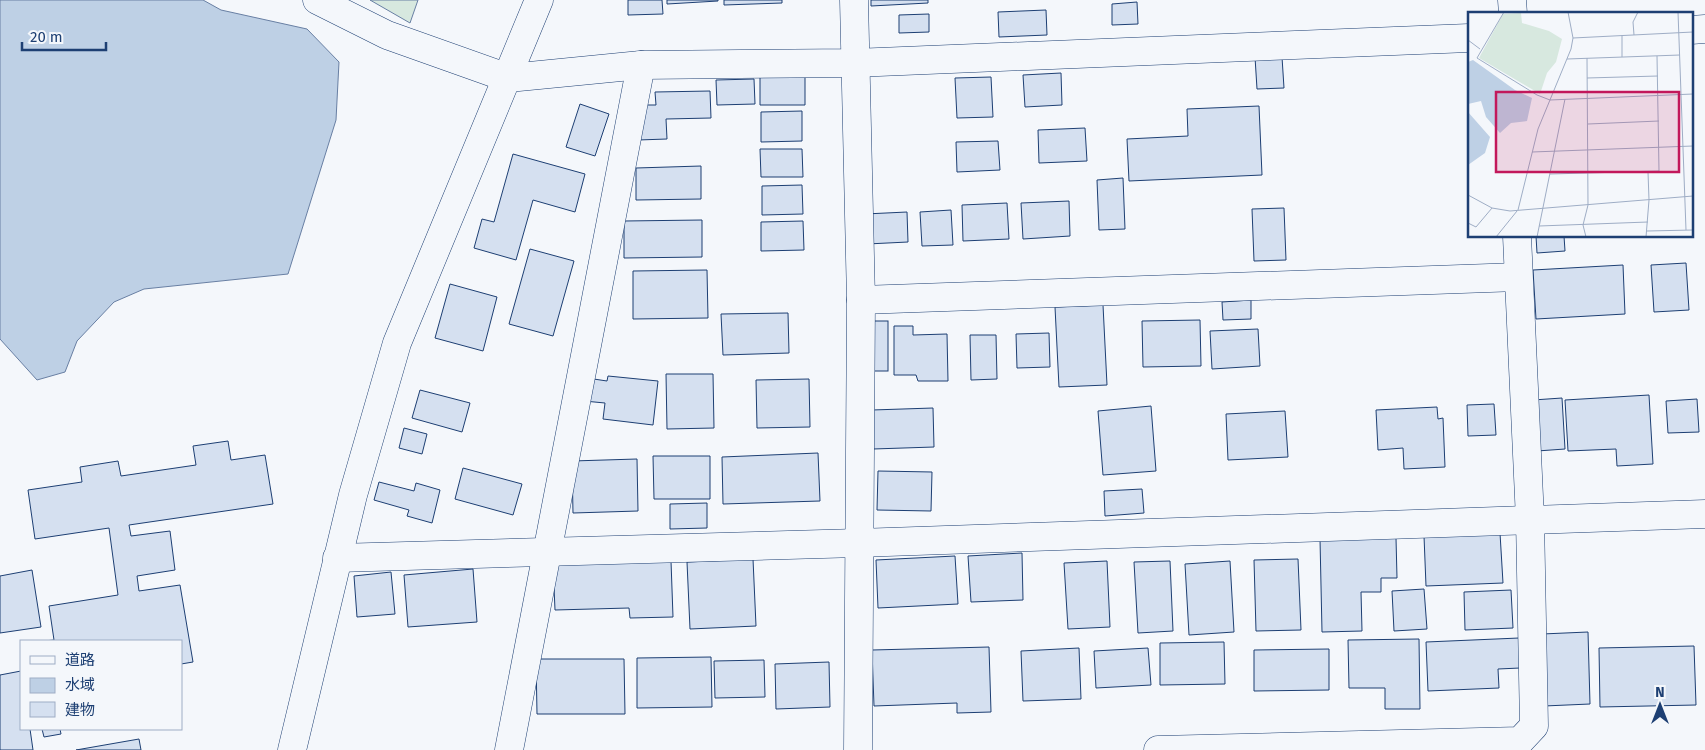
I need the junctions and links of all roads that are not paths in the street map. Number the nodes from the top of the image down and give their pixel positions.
1 (317, 0) edge
2 (539, 0) edge
3 (854, 0) edge
4 (1692, 30) edge
5 (1705, 30) edge
6 (1468, 38) edge
7 (854, 63) junction
8 (641, 65) junction
9 (508, 78) junction
10 (1517, 238) edge
11 (1518, 277) junction
12 (861, 300) junction
13 (1705, 514) edge
14 (1530, 519) junction
15 (858, 544) junction
16 (546, 552) junction
17 (338, 558) junction
18 (1415, 747) edge
19 (292, 750) edge
20 (509, 750) edge
21 (858, 750) edge
22 (1158, 750) edge

1 - 9 street
2 - 9 street
3 - 7 street
4 - 5 street
6 - 7 street
7 - 8 street
7 - 12 street
8 - 9 street
8 - 16 street
9 - 17 street
10 - 11 street
11 - 12 street
11 - 14 street
12 - 15 street
13 - 14 street
14 - 15 street
14 - 18 street
15 - 16 street
15 - 21 street
16 - 17 street
16 - 20 street
17 - 19 street
18 - 22 street

